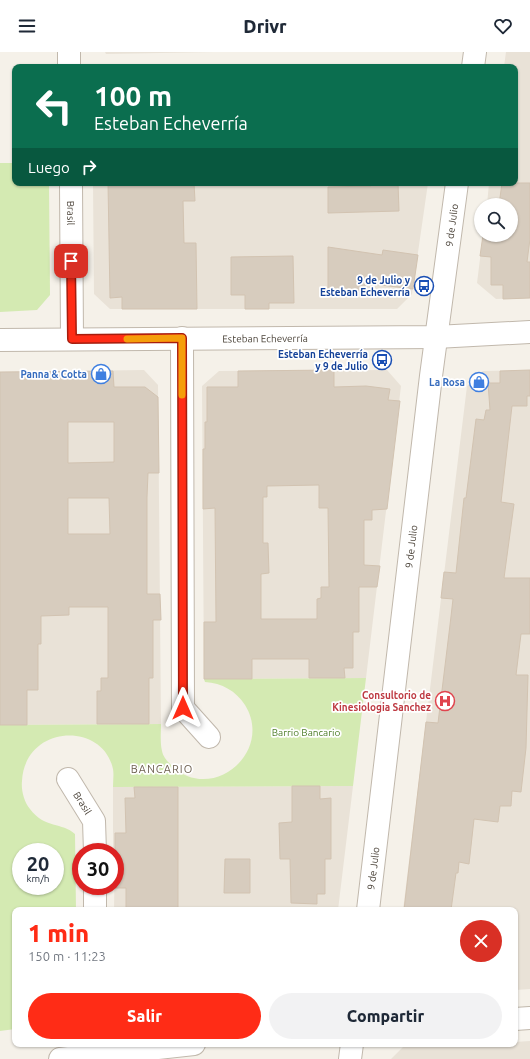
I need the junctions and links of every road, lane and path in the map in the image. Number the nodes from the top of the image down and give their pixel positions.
1 (69, 52) edge
2 (475, 52) edge
3 (69, 64) edge
4 (473, 64) edge
5 (71, 186) edge
6 (457, 186) edge
7 (530, 332) edge
8 (436, 337) junction
9 (182, 338) junction
10 (72, 339) junction
11 (0, 340) edge
12 (209, 737) dead end
13 (68, 779) dead end
14 (95, 843) edge
15 (95, 895) edge
16 (95, 907) edge
17 (368, 907) edge
18 (530, 1018) edge
19 (518, 1019) edge
20 (135, 1047) edge
21 (352, 1047) edge
22 (96, 1049) edge
23 (60, 1059) edge
24 (350, 1059) edge

1 - 3 street
2 - 4 street
5 - 10 street, Brasil
6 - 8 street, 9 de Julio
7 - 8 street, Esteban Echeverría
8 - 9 street, Esteban Echeverría
8 - 17 street, 9 de Julio
9 - 10 street, Esteban Echeverría
9 - 12 street
10 - 11 street, Esteban Echeverría
13 - 14 street, Brasil
15 - 16 street
18 - 19 street
20 - 22 street
21 - 24 street
22 - 23 street

